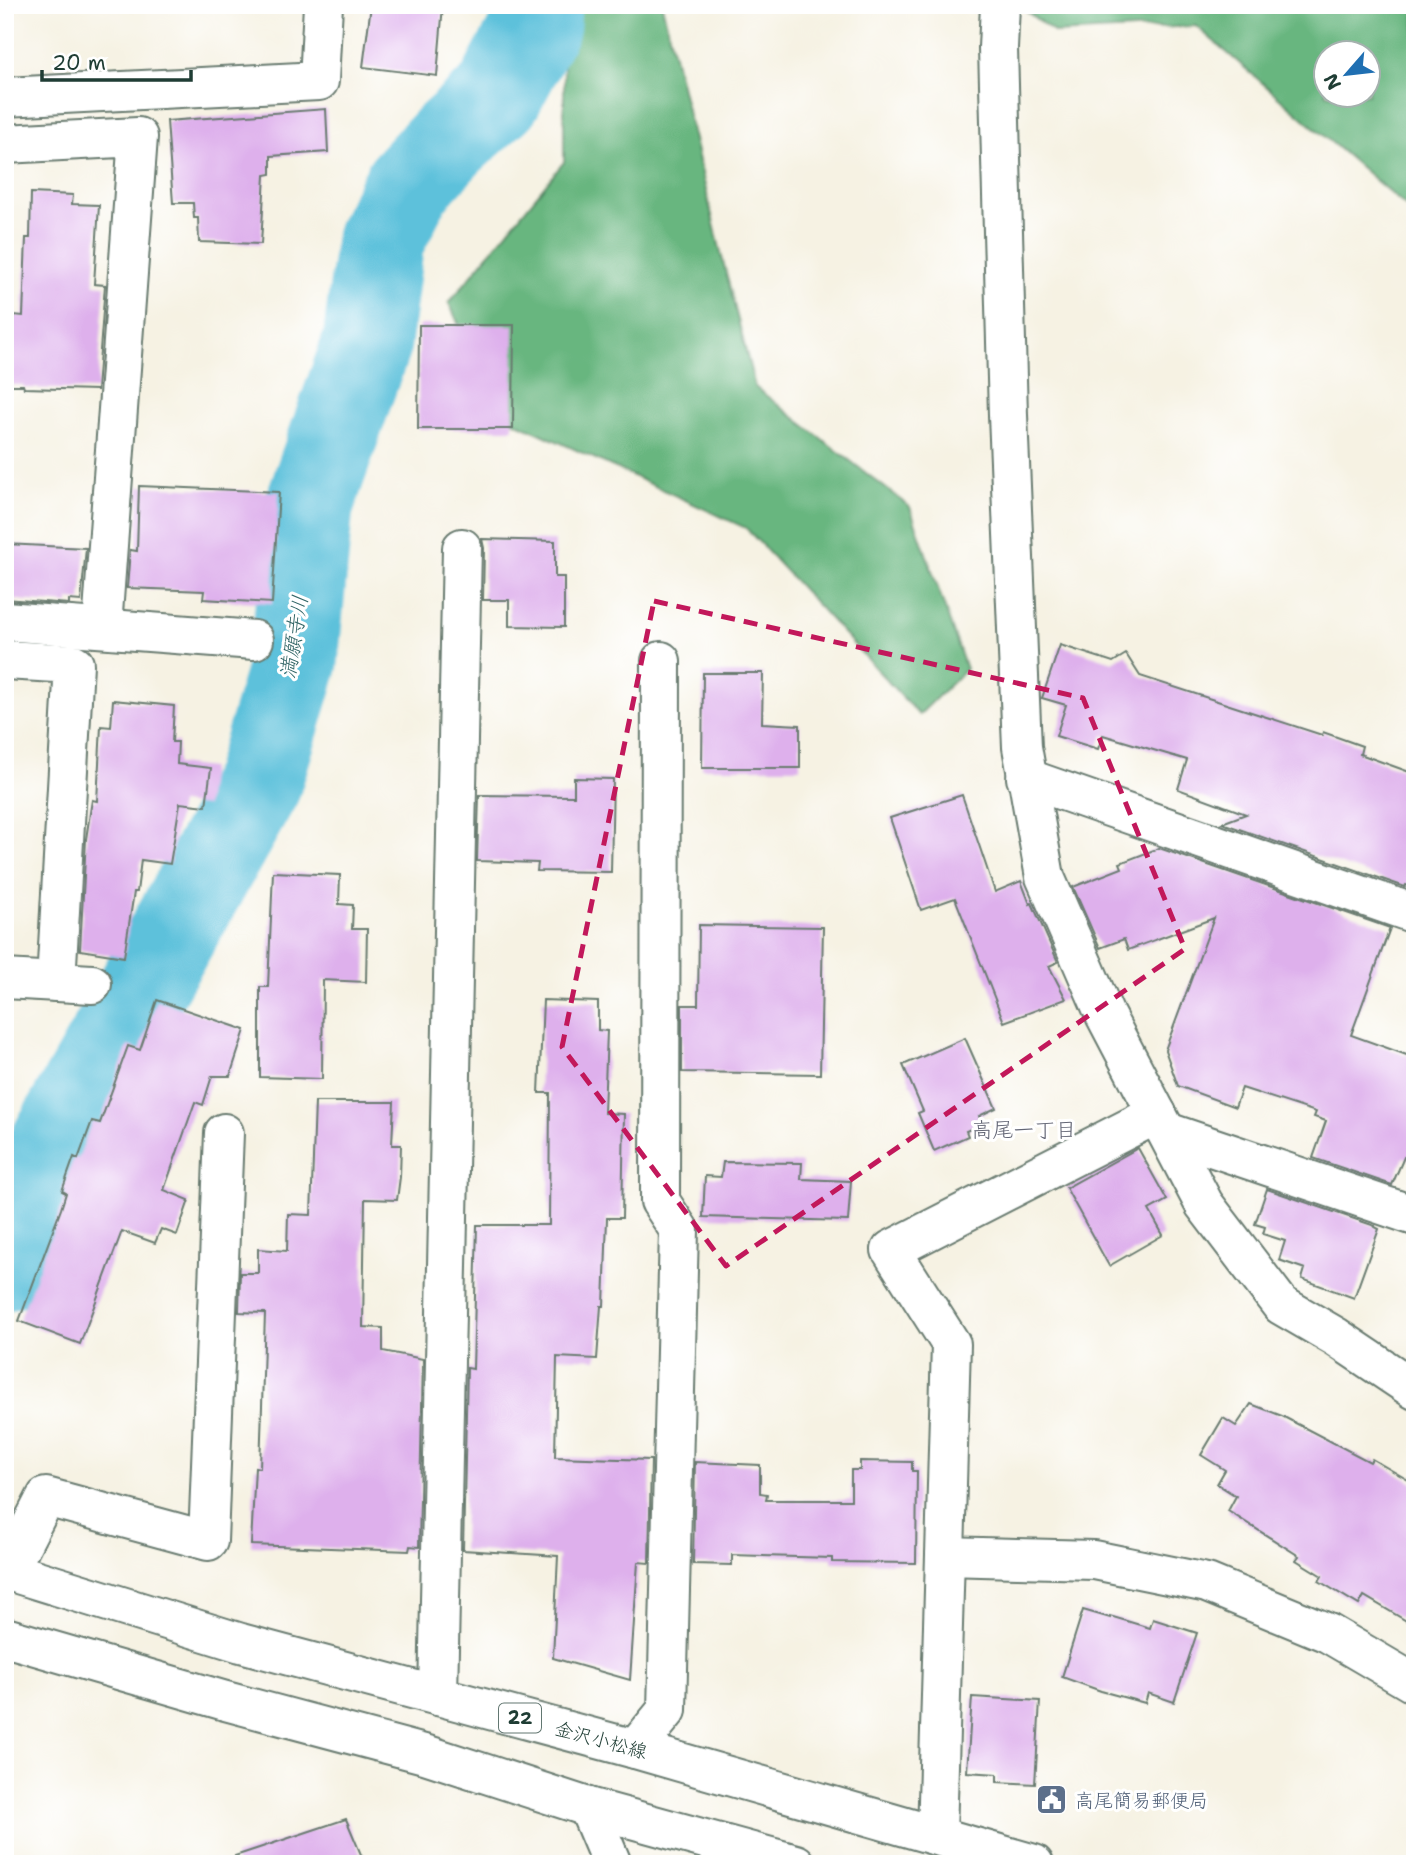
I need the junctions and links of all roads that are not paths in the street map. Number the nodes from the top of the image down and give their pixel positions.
1 (323, 5) edge
2 (1000, 5) edge
3 (5, 97) edge
4 (5, 144) edge
5 (462, 548) dead end
6 (5, 621) edge
7 (102, 627) junction
8 (254, 640) dead end
9 (5, 660) edge
10 (661, 661) dead end
11 (1026, 778) junction
12 (1415, 914) edge
13 (5, 979) edge
14 (1162, 1123) junction
15 (225, 1133) dead end
16 (1415, 1216) edge
17 (1415, 1390) edge
18 (945, 1556) junction
19 (6, 1577) edge
20 (5, 1637) edge
21 (1415, 1684) edge
22 (438, 1696) junction
23 (635, 1749) junction
24 (588, 1807) junction
25 (937, 1836) junction
26 (612, 1864) edge
27 (796, 1864) edge
28 (1034, 1864) edge

1 - 3 street
2 - 11 street
4 - 7 street
5 - 22 street
6 - 7 street
7 - 8 street
9 - 13 street
10 - 23 street
11 - 12 street
11 - 14 street
14 - 16 street
14 - 17 street
14 - 18 street
15 - 19 street
18 - 21 street
18 - 25 street
19 - 22 street, 金沢小松線 / 22
20 - 24 street
22 - 23 street, 金沢小松線 / 22
23 - 25 street, 金沢小松線 / 22
24 - 26 street
24 - 27 street
25 - 28 street, 金沢小松線 / 22

